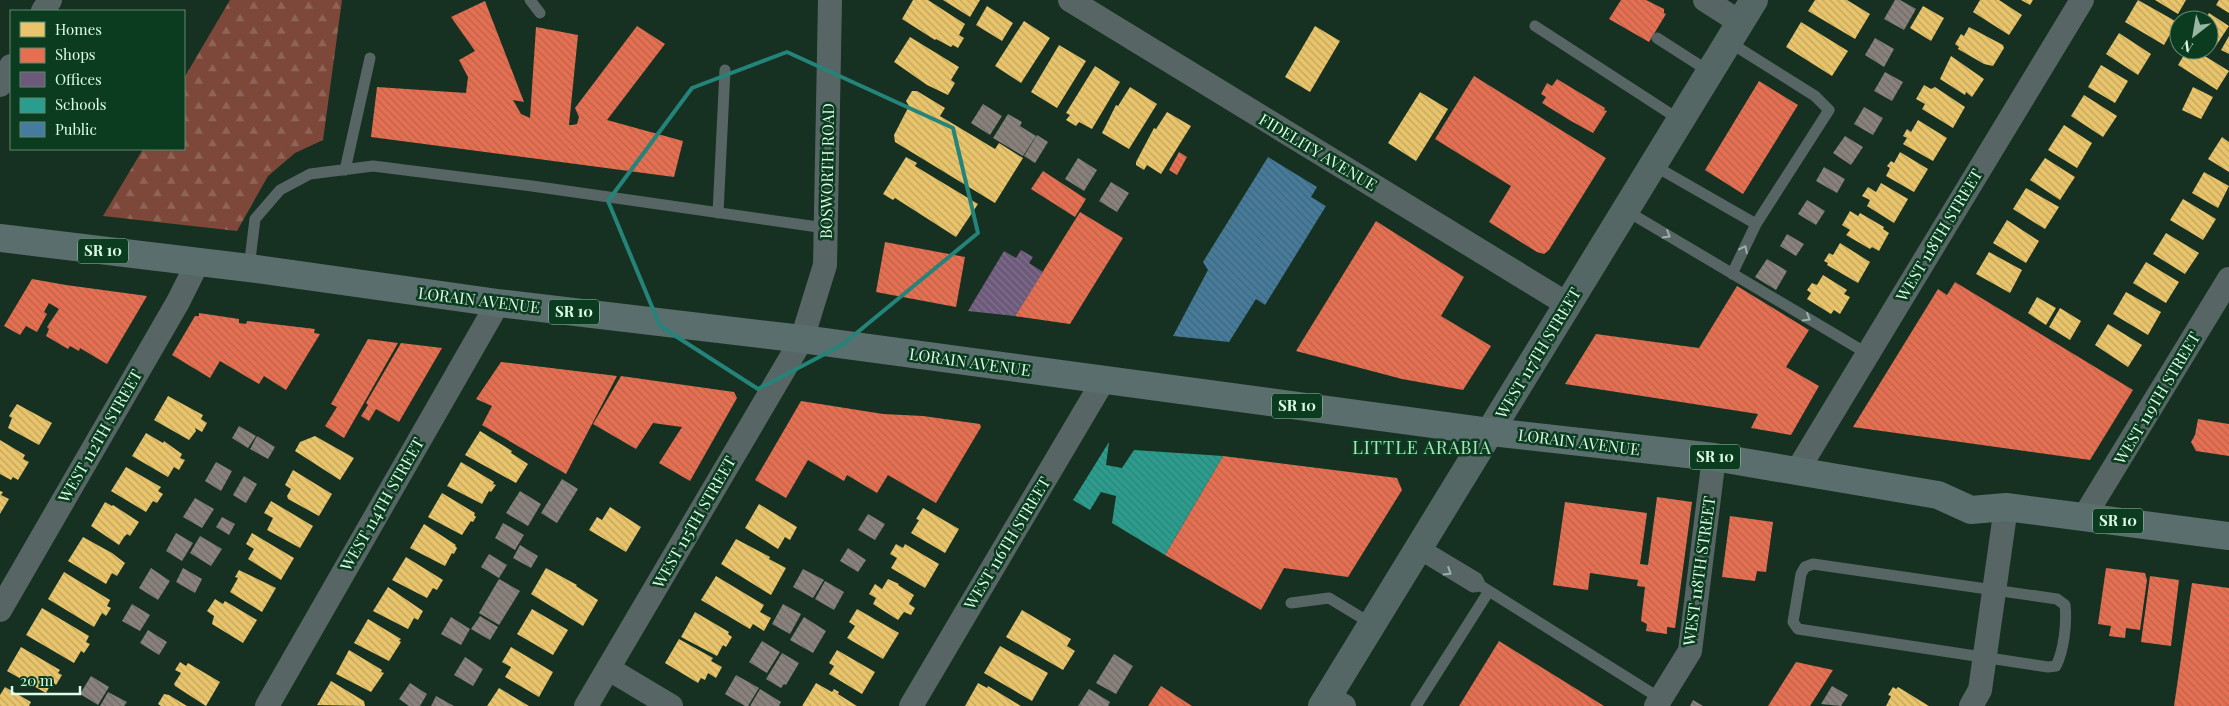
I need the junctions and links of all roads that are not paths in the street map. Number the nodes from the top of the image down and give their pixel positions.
1 (530, 0) edge
2 (830, 0) edge
3 (1070, 0) edge
4 (1705, 0) edge
5 (2082, 0) edge
6 (540, 13) dead end
7 (1741, 22) edge
8 (1535, 26) dead end
9 (1657, 38) dead end
10 (370, 58) dead end
11 (10, 68) edge
12 (725, 70) dead end
13 (1710, 72) junction
14 (0, 85) edge
15 (1680, 120) junction
16 (1653, 165) junction
17 (345, 170) junction
18 (1625, 210) junction
19 (718, 214) junction
20 (1756, 224) junction
21 (825, 228) junction
22 (0, 238) edge
23 (198, 262) junction
24 (249, 268) junction
25 (1732, 274) junction
26 (2229, 279) edge
27 (498, 303) junction
28 (1567, 304) junction
29 (802, 339) junction
30 (1868, 354) junction
31 (1103, 381) junction
32 (1491, 432) junction
33 (1714, 457) junction
34 (1797, 471) junction
35 (2006, 507) junction
36 (2084, 517) junction
37 (2229, 536) edge
38 (1420, 549) junction
39 (1485, 589) junction
40 (1994, 589) junction
41 (1291, 603) dead end
42 (0, 610) edge
43 (1372, 624) junction
44 (1985, 659) junction
45 (609, 668) junction
46 (1658, 702) edge
47 (1331, 703) edge
48 (267, 706) edge
49 (586, 706) edge
50 (671, 706) edge
51 (912, 706) edge
52 (1416, 706) edge
53 (1970, 706) edge

1 - 6 lane
2 - 21 street, BOSWORTH ROAD
3 - 28 street, FIDELITY AVENUE
4 - 7 street
5 - 30 street, WEST 118TH STREET
7 - 13 main road, WEST 117TH STREET
7 - 20 lane
8 - 15 lane
9 - 13 lane
10 - 17 lane
11 - 14 street
12 - 19 lane
13 - 15 main road, WEST 117TH STREET
15 - 16 main road, WEST 117TH STREET
16 - 18 main road, WEST 117TH STREET
16 - 20 lane
17 - 19 lane
17 - 24 lane
18 -> 25 lane
18 - 28 main road, WEST 117TH STREET
19 - 21 lane
25 -> 20 lane
21 - 29 street, BOSWORTH ROAD
22 - 23 main road, LORAIN AVENUE / SR 10
23 - 24 main road, LORAIN AVENUE / SR 10
23 - 42 street, WEST 112TH STREET
24 - 27 main road, LORAIN AVENUE / SR 10
25 -> 30 lane
26 - 36 street, WEST 119TH STREET
27 - 29 main road, LORAIN AVENUE / SR 10
27 - 48 street, WEST 114TH STREET
28 - 32 main road, WEST 117TH STREET
29 - 31 main road, LORAIN AVENUE / SR 10
29 - 45 street, WEST 115TH STREET
30 - 34 street, WEST 118TH STREET
31 - 32 main road, LORAIN AVENUE / SR 10
31 - 51 street, WEST 116TH STREET
32 - 33 main road, LORAIN AVENUE / SR 10
32 - 38 main road, WEST 117TH STREET
33 - 34 main road, LORAIN AVENUE / SR 10
33 - 46 street, WEST 118TH STREET
34 - 35 main road, LORAIN AVENUE / SR 10
35 - 36 main road, LORAIN AVENUE / SR 10
35 - 40 street
36 - 37 main road, LORAIN AVENUE / SR 10
38 - 39 lane
38 - 43 main road, WEST 117TH STREET
39 - 46 lane
39 - 52 lane
40 - 44 street
40 - 44 lane
40 - 44 lane
41 - 43 lane
43 - 47 main road, WEST 117TH STREET
44 - 53 street
45 - 49 street, WEST 115TH STREET
45 - 50 street

